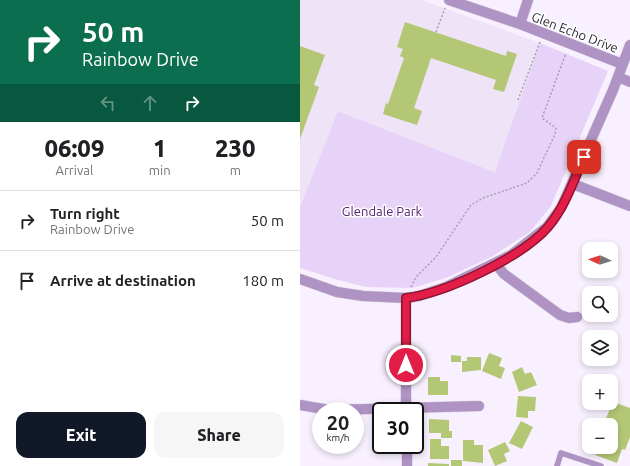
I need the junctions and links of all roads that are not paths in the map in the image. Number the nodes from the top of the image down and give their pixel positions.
1 (528, 0) edge
2 (447, 3) edge
3 (520, 24) junction
4 (630, 45) edge
5 (622, 64) junction
6 (618, 77) junction
7 (630, 82) edge
8 (573, 184) junction
9 (630, 206) edge
10 (496, 264) junction
11 (300, 279) edge
12 (406, 298) junction
13 (577, 317) dead end
14 (406, 402) edge
15 (300, 405) edge
16 (479, 406) dead end
17 (424, 409) edge
18 (372, 410) edge
19 (407, 454) edge
20 (407, 466) edge
21 (557, 466) edge
22 (601, 466) edge

1 - 3 street
2 - 3 street, Glen Echo Drive
3 - 5 street, Glen Echo Drive
4 - 5 street
5 - 6 street
6 - 7 street
6 - 8 street
8 - 9 street
8 - 10 street
10 - 12 street
10 - 13 street
11 - 12 street
12 - 14 street
15 - 18 street
16 - 17 street
19 - 20 street
21 - 22 lane

